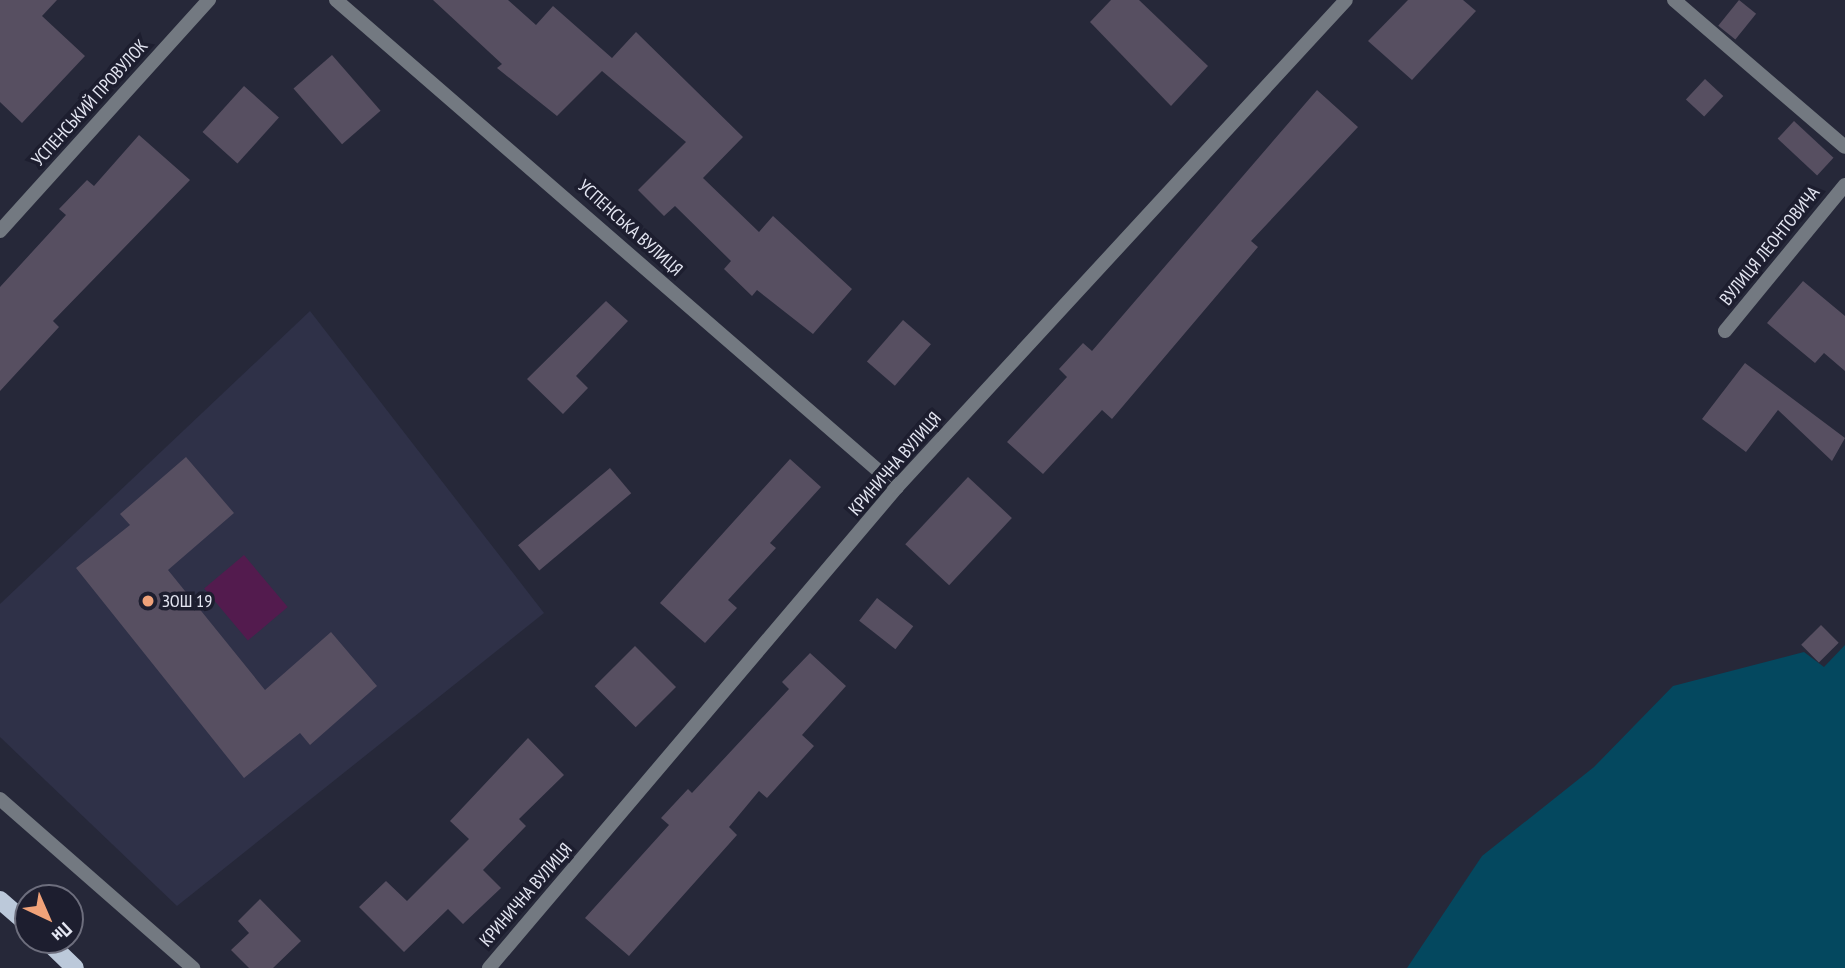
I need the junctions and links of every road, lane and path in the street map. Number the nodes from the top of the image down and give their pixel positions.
1 (209, 0) edge
2 (336, 0) edge
3 (1346, 0) edge
4 (1674, 0) edge
5 (1845, 147) edge
6 (1845, 185) edge
7 (0, 232) edge
8 (1726, 331) dead end
9 (897, 487) junction
10 (0, 799) edge
11 (0, 900) edge
12 (14, 912) edge
13 (60, 954) edge
14 (75, 968) edge
15 (193, 968) edge
16 (489, 968) edge

1 - 7 street, УСПЕНСЬКИЙ ПРОВУЛОК
2 - 9 street, УСПЕНСЬКА ВУЛИЦЯ
3 - 9 street, КРИНИЧНА ВУЛИЦЯ
4 - 5 street
6 - 8 street, ВУЛИЦЯ ЛЕОНТОВИЧА
9 - 16 street, КРИНИЧНА ВУЛИЦЯ
10 - 15 street
11 - 12 main road
13 - 14 main road

